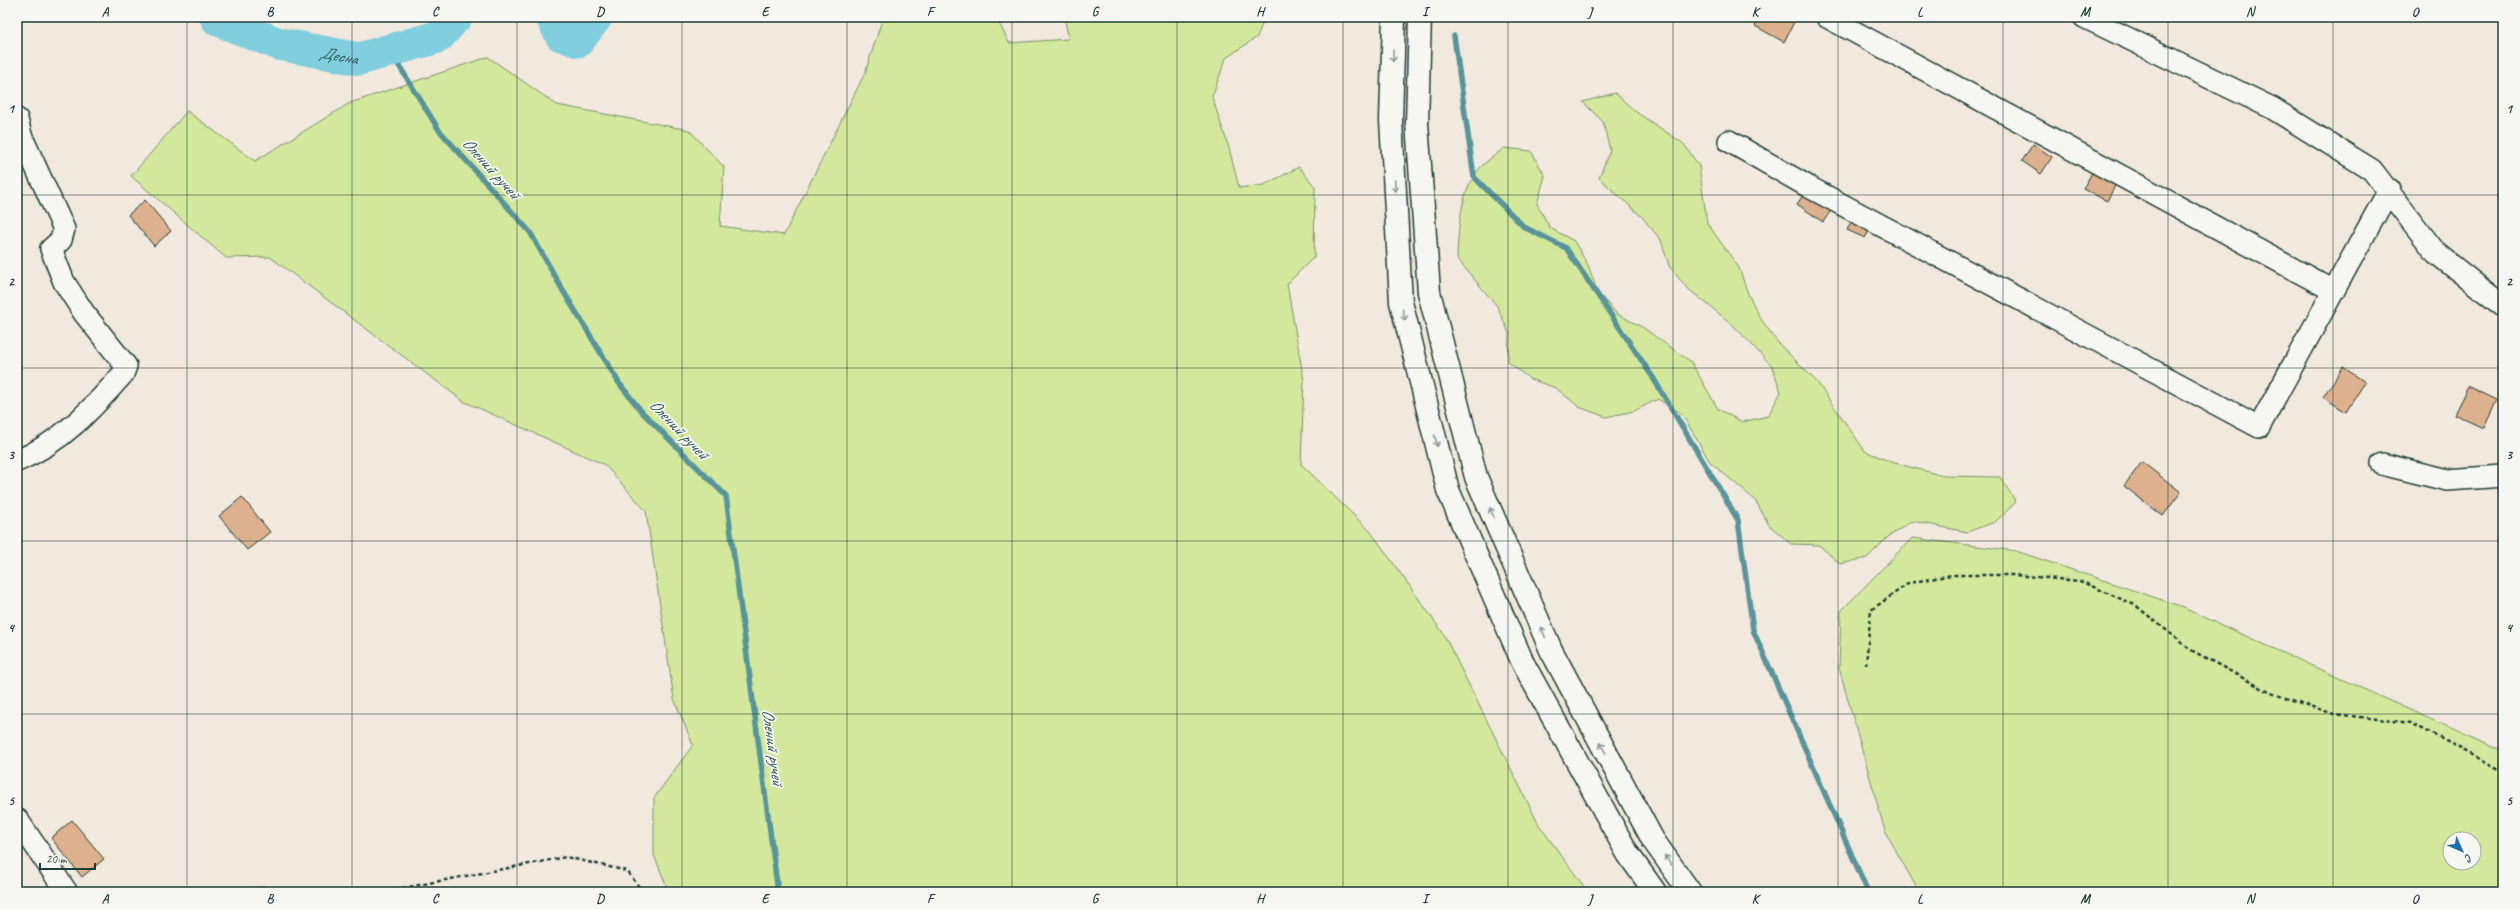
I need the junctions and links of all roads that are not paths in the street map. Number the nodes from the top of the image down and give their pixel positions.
1 (1394, 17) edge
2 (1420, 17) edge
3 (1827, 17) edge
4 (2084, 17) edge
5 (17, 119) edge
6 (1729, 140) dead end
7 (2389, 190) junction
8 (2334, 291) junction
9 (2503, 306) edge
10 (17, 461) edge
11 (2382, 464) dead end
12 (2503, 476) edge
13 (17, 819) edge
14 (66, 890) dead end
15 (1655, 892) edge
16 (1690, 892) edge

1 -> 15 highway
16 -> 2 highway
3 - 8 street
4 - 7 street
5 - 10 street
6 - 8 street
7 - 8 street
7 - 9 street
11 - 12 street
13 - 14 street

